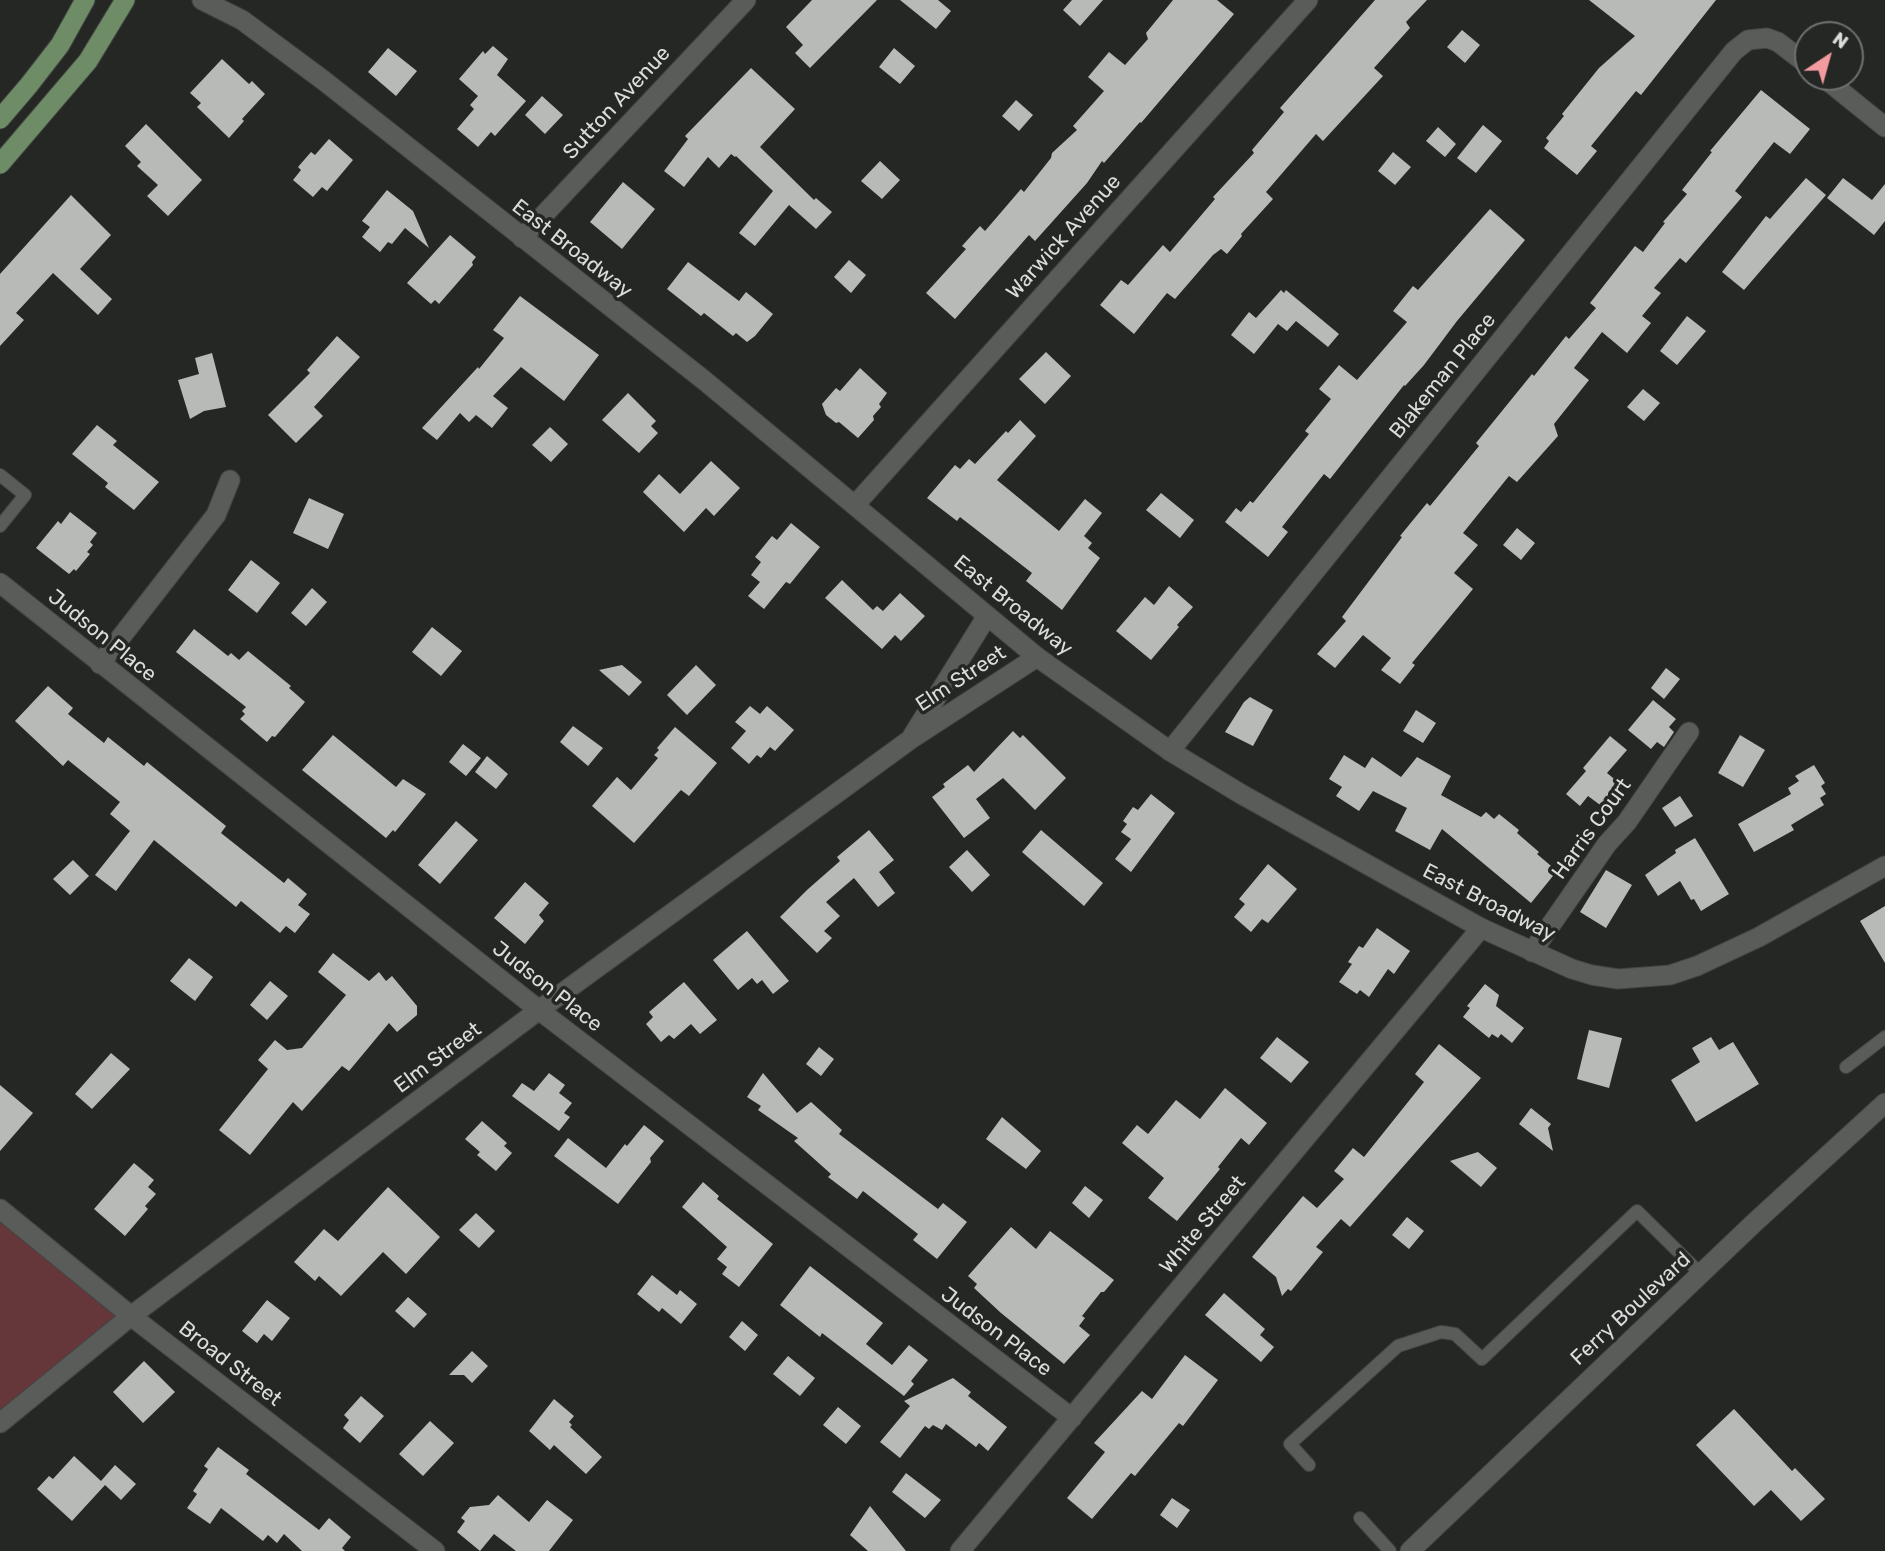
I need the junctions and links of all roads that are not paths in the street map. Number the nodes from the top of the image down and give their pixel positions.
1 (85, 0) edge
2 (125, 0) edge
3 (202, 0) edge
4 (746, 0) edge
5 (1308, 0) edge
6 (1794, 54) edge
7 (1840, 91) edge
8 (0, 119) edge
9 (1885, 127) edge
10 (0, 164) edge
11 (522, 238) junction
12 (0, 475) edge
13 (230, 480) dead end
14 (855, 505) junction
15 (0, 526) edge
16 (0, 583) edge
17 (987, 616) junction
18 (1037, 657) junction
19 (100, 664) junction
20 (1689, 732) dead end
21 (911, 739) junction
22 (1170, 751) junction
23 (1885, 866) edge
24 (1482, 928) junction
25 (1532, 953) junction
26 (540, 1010) junction
27 (1885, 1037) edge
28 (1846, 1068) dead end
29 (1885, 1102) edge
30 (0, 1209) edge
31 (1701, 1274) junction
32 (131, 1315) junction
33 (1072, 1418) junction
34 (0, 1423) edge
35 (1309, 1465) dead end
36 (1360, 1518) dead end
37 (435, 1551) edge
38 (960, 1551) edge
39 (1390, 1551) edge
40 (1410, 1551) edge

1 - 8 main road
2 - 10 main road
3 - 11 street, East Broadway
4 - 11 street, Sutton Avenue
5 - 14 street, Warwick Avenue
6 - 22 street, Blakeman Place
7 - 9 street
11 - 14 street, East Broadway
12 - 15 lane
13 - 19 street
14 - 17 street, East Broadway
16 - 19 street, Judson Place
17 - 18 street, East Broadway
17 - 21 street, Elm Street
18 - 21 street, Elm Street
18 - 22 street, East Broadway
19 - 26 street, Judson Place
20 - 25 street, Harris Court
21 - 26 street, Elm Street
22 - 24 street, East Broadway
23 - 25 street, East Broadway
24 - 25 street, East Broadway
24 - 33 street, White Street
26 - 32 street, Elm Street
26 - 33 street, Judson Place
27 - 28 lane
29 - 31 street, Ferry Boulevard
30 - 32 street, Broad Street
31 - 35 lane
31 - 40 street, Ferry Boulevard
32 - 34 street, Elm Street
32 - 37 street, Broad Street
33 - 38 street, White Street
36 - 39 lane

